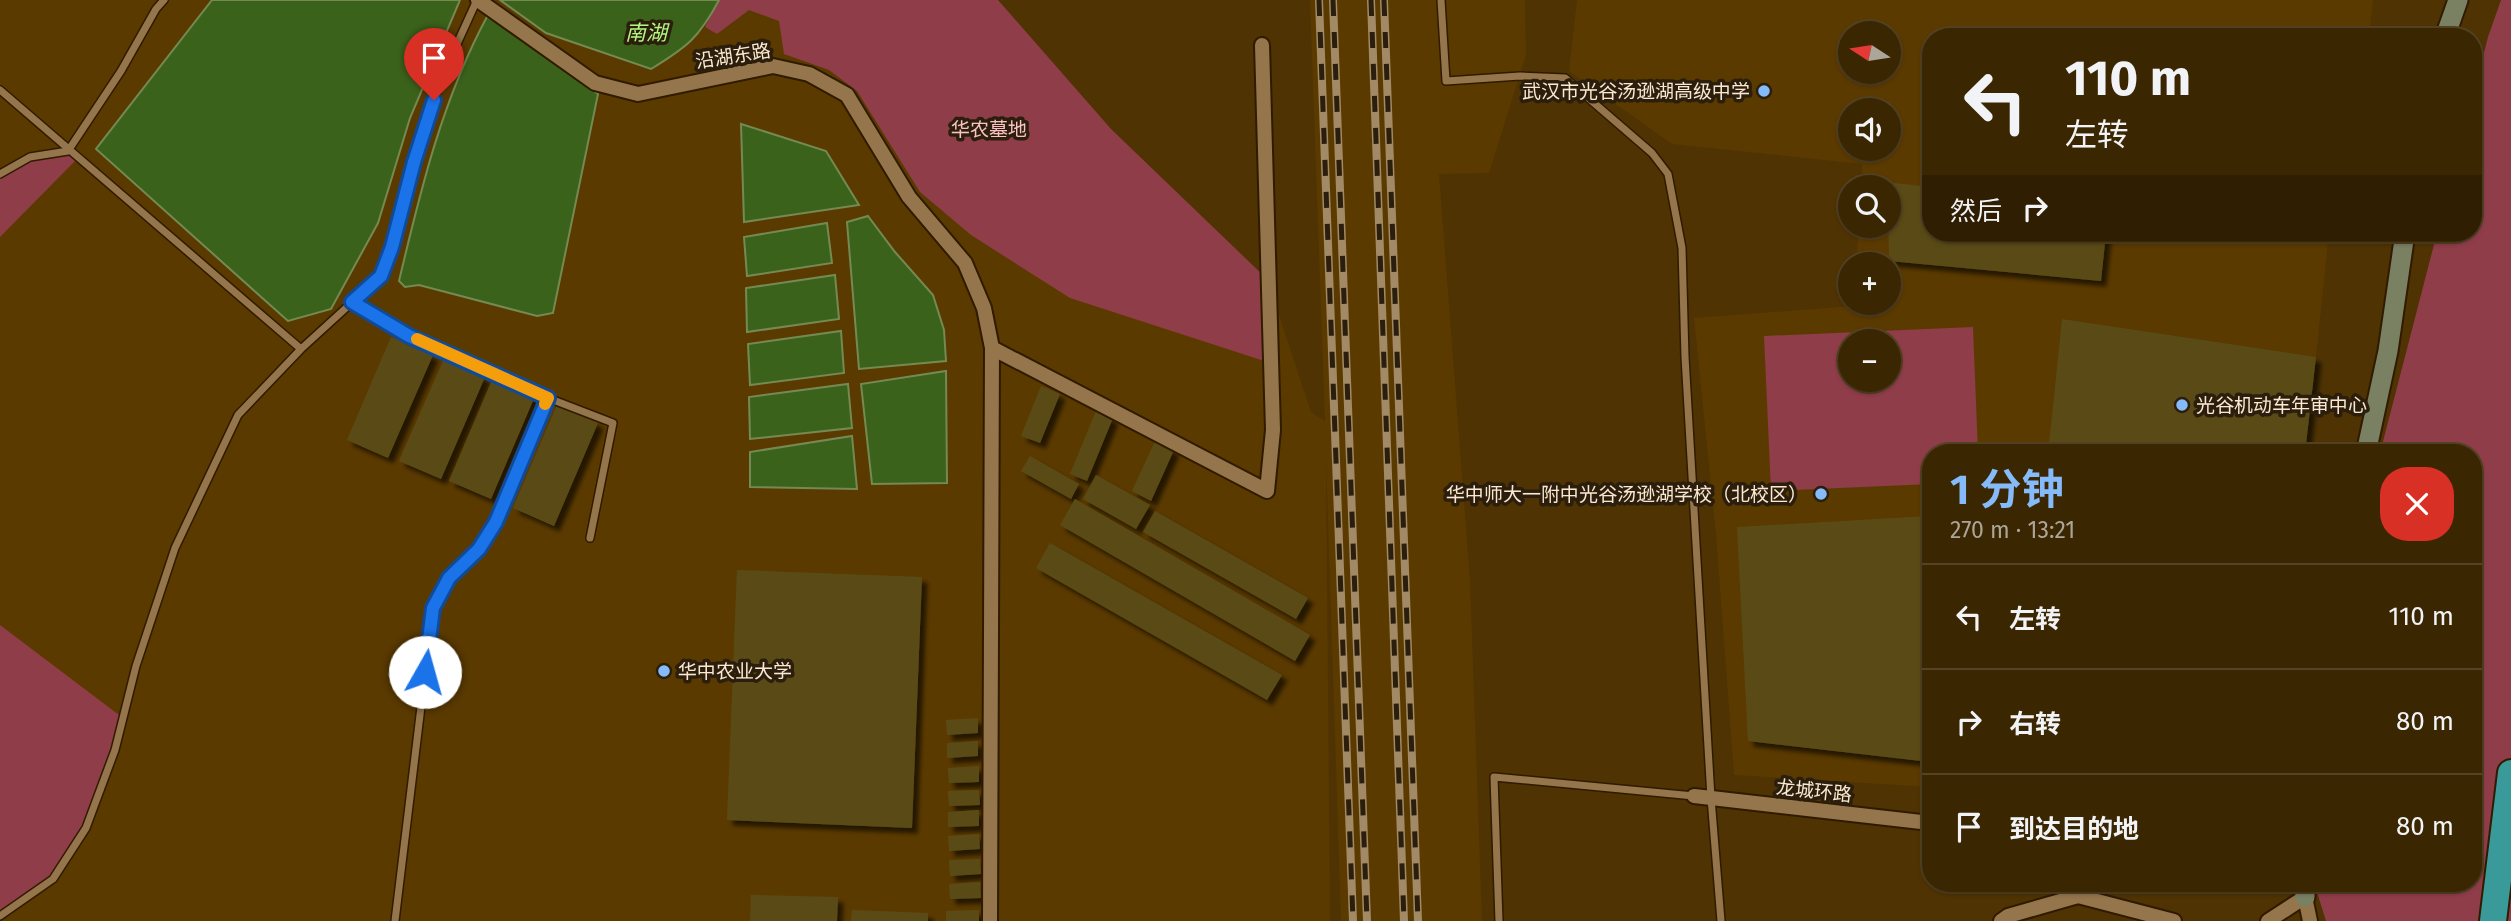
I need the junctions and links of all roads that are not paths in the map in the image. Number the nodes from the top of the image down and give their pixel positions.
1 (164, 0) edge
2 (478, 0) edge
3 (1441, 0) edge
4 (2458, 0) edge
5 (2448, 28) edge
6 (1262, 45) dead end
7 (0, 90) edge
8 (68, 151) junction
9 (0, 174) edge
10 (2404, 242) edge
11 (352, 302) junction
12 (992, 348) junction
13 (301, 349) junction
14 (548, 398) junction
15 (2368, 444) edge
16 (590, 538) dead end
17 (2511, 773) edge
18 (1694, 796) joint
19 (1711, 798) junction
20 (1922, 822) edge
21 (2504, 826) junction
22 (2489, 885) dead end
23 (2303, 892) edge
24 (2305, 892) edge
25 (0, 916) edge
26 (395, 921) edge
27 (990, 921) edge
28 (1499, 921) edge
29 (1721, 921) edge
30 (2001, 921) edge
31 (2174, 921) edge
32 (2268, 921) edge
33 (2310, 921) edge
34 (2493, 921) edge

1 - 8 lane
2 - 11 lane
2 - 12 street, 沿湖东路
3 - 19 lane
4 - 5 street
6 - 12 street
7 - 8 lane
8 - 9 lane
8 - 13 lane
10 - 15 street
11 - 13 lane
11 - 14 lane
12 - 27 street, 沿湖东路
13 - 25 lane
14 - 16 lane
14 - 26 lane
17 - 21 highway
18 - 19 street, 龙城环路
18 - 28 lane
19 - 20 street, 龙城环路
19 - 29 lane
21 - 22 lane
21 - 34 highway
23 - 32 street
24 - 33 street
30 - 31 street

